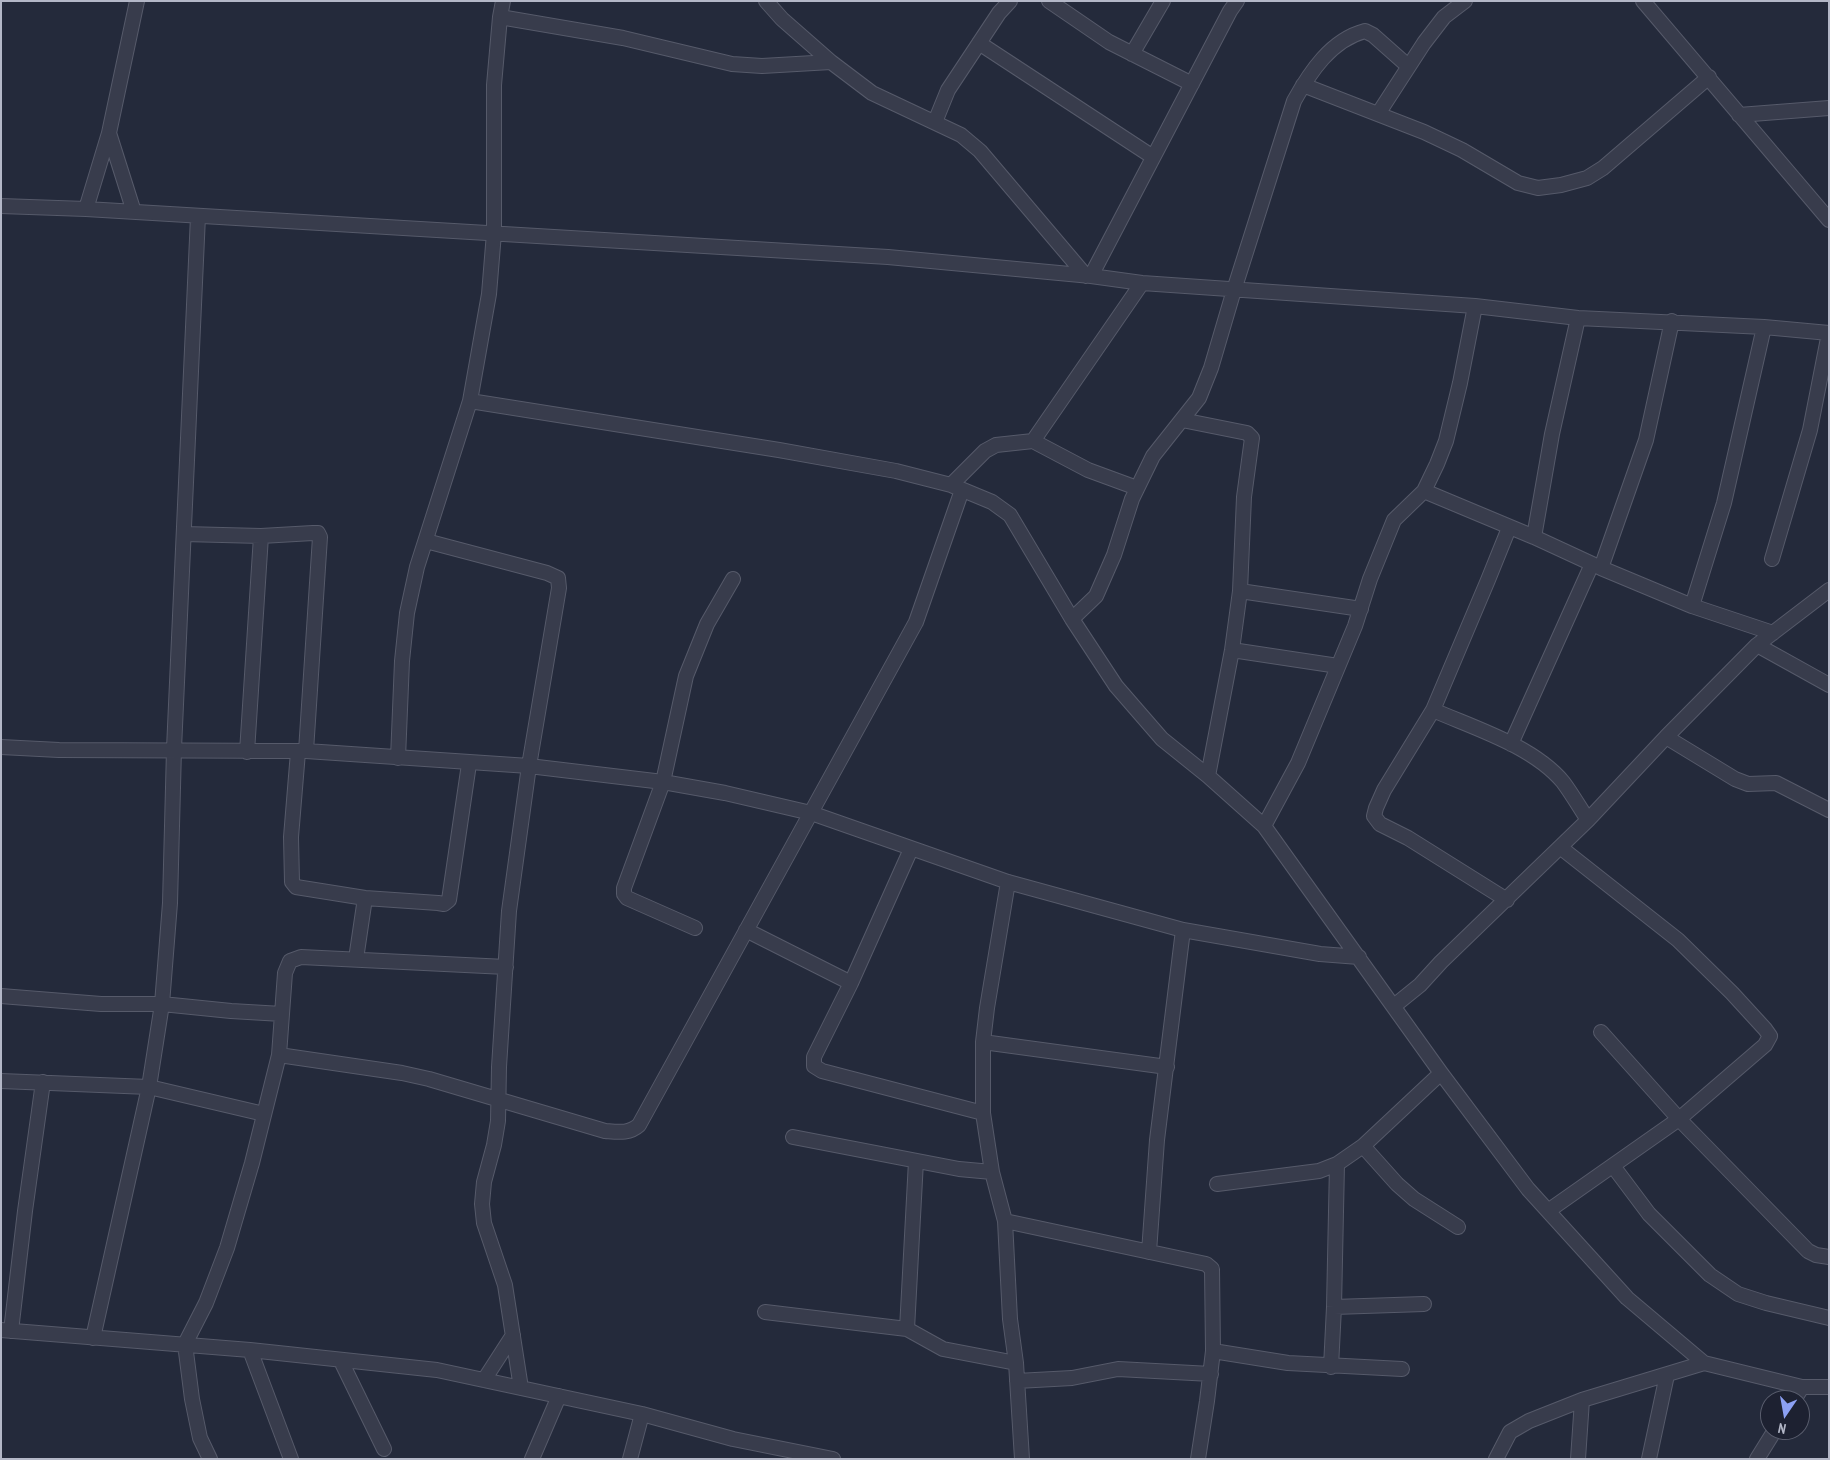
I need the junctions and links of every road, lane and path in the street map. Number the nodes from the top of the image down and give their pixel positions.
1 (137, 1) edge
2 (504, 1) edge
3 (766, 1) edge
4 (1010, 1) edge
5 (1049, 1) edge
6 (1163, 1) edge
7 (1237, 1) edge
8 (1465, 1) edge
9 (1644, 1) edge
10 (500, 17) junction
11 (979, 43) junction
12 (1132, 54) junction
13 (831, 62) junction
14 (1408, 66) junction
15 (1709, 77) junction
16 (1192, 84) junction
17 (1302, 85) junction
18 (1829, 108) edge
19 (1378, 114) junction
20 (1740, 115) junction
21 (935, 122) junction
22 (109, 133) junction
23 (1153, 158) junction
24 (1, 206) edge
25 (86, 209) junction
26 (134, 212) junction
27 (198, 216) junction
28 (1829, 220) edge
29 (494, 233) junction
30 (1089, 276) junction
31 (1142, 283) junction
32 (1234, 290) junction
33 (1475, 306) junction
34 (1578, 318) junction
35 (1672, 321) junction
36 (1764, 326) junction
37 (1829, 333) edge
38 (470, 401) junction
39 (1182, 420) junction
40 (1033, 441) junction
41 (957, 487) junction
42 (1137, 488) junction
43 (1424, 491) junction
44 (1509, 528) junction
45 (184, 534) junction
46 (261, 536) junction
47 (1534, 537) junction
48 (426, 541) junction
49 (1772, 559) dead end
50 (1596, 566) junction
51 (733, 579) dead end
52 (1829, 590) edge
53 (1240, 591) junction
54 (1692, 606) junction
55 (1361, 608) junction
56 (1072, 618) junction
57 (1773, 633) junction
58 (1757, 645) junction
59 (1232, 650) junction
60 (1338, 666) junction
61 (1829, 685) edge
62 (1432, 710) junction
63 (1666, 737) junction
64 (1511, 744) junction
65 (1, 748) edge
66 (174, 749) junction
67 (247, 752) junction
68 (302, 752) junction
69 (398, 758) junction
70 (469, 764) junction
71 (529, 766) junction
72 (1208, 776) junction
73 (663, 782) junction
74 (1829, 810) edge
75 (810, 813) junction
76 (1588, 820) junction
77 (1264, 826) junction
78 (1560, 847) junction
79 (911, 849) junction
80 (1008, 882) junction
81 (365, 898) junction
82 (1507, 900) junction
83 (694, 928) dead end
84 (746, 930) junction
85 (1183, 930) junction
86 (1359, 957) junction
87 (356, 959) junction
88 (506, 967) junction
89 (852, 983) junction
90 (1, 996) edge
91 (162, 1004) junction
92 (1394, 1006) junction
93 (282, 1014) junction
94 (1601, 1032) dead end
95 (983, 1042) junction
96 (279, 1055) junction
97 (1168, 1067) junction
98 (1441, 1072) junction
99 (1, 1081) edge
100 (43, 1082) junction
101 (149, 1087) junction
102 (498, 1098) junction
103 (983, 1113) junction
104 (264, 1114) junction
105 (1679, 1120) junction
106 (793, 1137) dead end
107 (1363, 1146) junction
108 (916, 1161) junction
109 (1337, 1164) junction
110 (1613, 1166) junction
111 (992, 1172) junction
112 (1216, 1184) dead end
113 (1548, 1211) junction
114 (1005, 1221) junction
115 (1458, 1227) dead end
116 (1149, 1252) junction
117 (1829, 1257) edge
118 (1424, 1304) dead end
119 (1334, 1308) junction
120 (765, 1312) dead end
121 (1829, 1318) edge
122 (907, 1329) junction
123 (6, 1330) edge
124 (513, 1335) junction
125 (93, 1338) junction
126 (185, 1344) junction
127 (250, 1350) junction
128 (1213, 1352) junction
129 (341, 1361) junction
130 (1016, 1363) junction
131 (1704, 1363) junction
132 (1331, 1367) junction
133 (1402, 1369) dead end
134 (1211, 1374) junction
135 (1667, 1375) junction
136 (484, 1380) junction
137 (1017, 1381) junction
138 (1802, 1387) junction
139 (1829, 1387) edge
140 (522, 1388) junction
141 (1800, 1390) edge
142 (559, 1396) junction
143 (1582, 1400) junction
144 (642, 1414) junction
145 (1769, 1440) edge
146 (384, 1449) dead end
147 (210, 1459) edge
148 (291, 1459) edge
149 (532, 1459) edge
150 (630, 1459) edge
151 (833, 1459) edge
152 (1022, 1459) edge
153 (1198, 1459) edge
154 (1496, 1459) edge
155 (1578, 1459) edge
156 (1649, 1459) edge
157 (1757, 1459) edge

1 - 22 street
2 - 10 street
3 - 13 street
4 - 11 street
5 - 12 street
6 - 12 street
7 - 16 street
8 - 14 street
9 - 15 street
10 - 13 street
10 - 29 street
11 - 21 street
11 - 23 street
12 - 16 street
13 - 21 street
14 - 17 street
14 - 19 street
15 - 19 street
15 - 20 street
16 - 23 street
17 - 19 street
17 - 32 street
18 - 20 street
20 - 28 street
21 - 30 street
22 - 25 street
22 - 26 street
23 - 30 street
24 - 25 street
25 - 26 street
26 - 27 street
27 - 29 street
27 - 45 street
29 - 30 street
29 - 38 street
30 - 31 street
31 - 32 street
31 - 40 street
32 - 33 street
32 - 39 street
33 - 34 street
33 - 43 street
34 - 35 street
34 - 47 street
35 - 36 street
35 - 50 street
36 - 37 street
36 - 54 street
37 - 49 street
38 - 41 street
38 - 48 street
39 - 42 street
39 - 53 street
40 - 41 street
40 - 42 street
41 - 56 street
41 - 75 street
42 - 56 street
43 - 44 street
43 - 55 street
44 - 47 street
44 - 62 street
45 - 46 street
45 - 66 street
46 - 67 street
46 - 68 street
47 - 50 street
48 - 69 street
48 - 71 street
50 - 54 street
50 - 64 street
51 - 73 street
52 - 57 street
53 - 55 street
53 - 59 street
54 - 57 street
55 - 60 street
56 - 72 street
57 - 58 street
58 - 61 street
58 - 63 street
59 - 60 street
59 - 72 street
60 - 77 street
62 - 64 street
62 - 82 street
63 - 74 street
63 - 76 street
64 - 76 street
65 - 66 street
66 - 67 street
66 - 91 street
67 - 68 street
68 - 69 street
68 - 81 street
69 - 70 street
70 - 71 street
70 - 81 street
71 - 73 street
71 - 88 street
72 - 77 street
73 - 75 street
73 - 83 street
75 - 79 street
75 - 84 street
76 - 78 street
77 - 86 street
78 - 82 street
78 - 105 street
79 - 80 street
79 - 89 street
80 - 85 street
80 - 95 street
81 - 87 street
82 - 92 street
84 - 89 street
84 - 102 street
85 - 86 street
85 - 97 street
86 - 92 street
87 - 88 street
87 - 93 street
88 - 102 street
89 - 103 street
90 - 91 street
91 - 93 street
91 - 101 street
92 - 98 street
93 - 96 street
94 - 105 street
95 - 97 street
95 - 103 street
96 - 102 street
96 - 104 street
97 - 116 street
98 - 107 street
98 - 113 street
99 - 100 street
100 - 101 street
100 - 123 street
101 - 104 street
101 - 125 street
102 - 124 street
103 - 111 street
104 - 126 street
105 - 110 street
105 - 117 street
106 - 108 street
107 - 109 street
107 - 115 street
108 - 111 street
108 - 122 street
109 - 112 street
109 - 119 street
110 - 113 street
110 - 121 street
111 - 114 street
113 - 131 street
114 - 116 street
114 - 130 street
116 - 128 street
118 - 119 street
119 - 132 street
120 - 122 street
122 - 130 street
123 - 125 street
124 - 136 street
124 - 140 street
125 - 126 street
126 - 127 street
126 - 147 street
127 - 129 street
127 - 148 street
128 - 132 street
128 - 134 street
129 - 136 street
129 - 146 street
130 - 137 street
131 - 135 street
131 - 138 street
132 - 133 street
134 - 137 street
134 - 153 street
135 - 143 street
135 - 156 street
136 - 140 street
137 - 152 street
138 - 139 street
138 - 141 street
140 - 142 street
142 - 144 street
142 - 149 street
143 - 154 street
143 - 155 street
144 - 150 street
144 - 151 street
145 - 157 street

